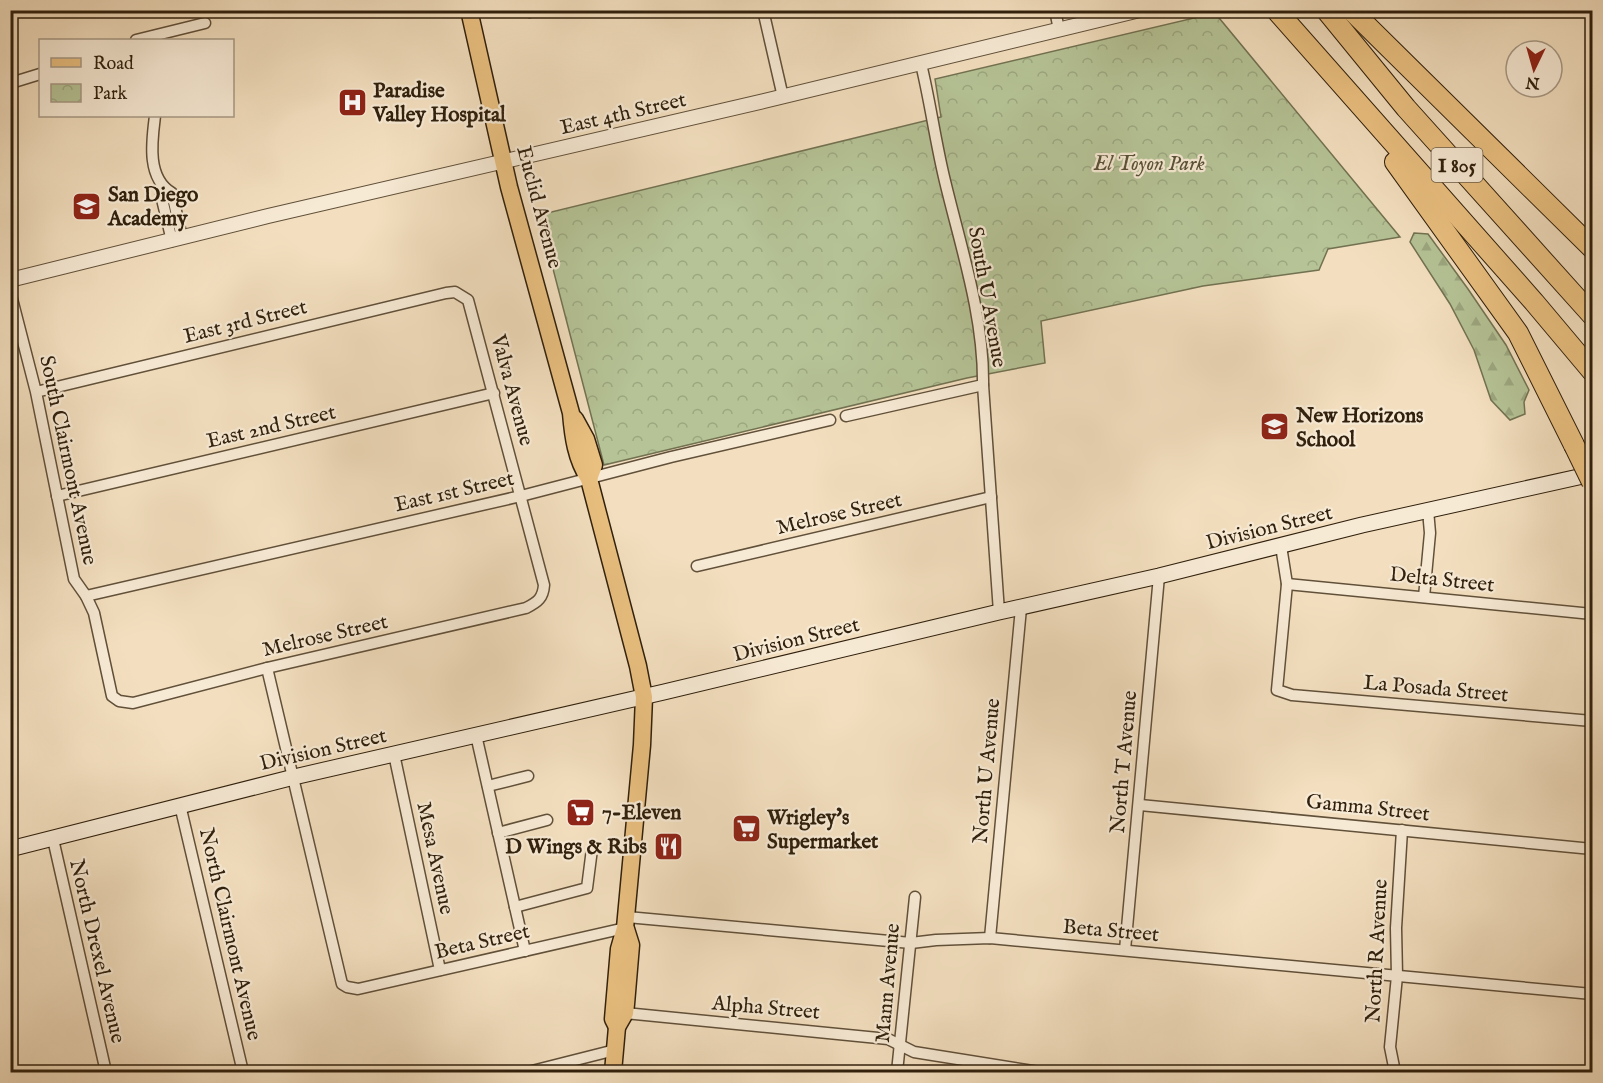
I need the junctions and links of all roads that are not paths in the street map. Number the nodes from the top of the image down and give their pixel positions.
1 (469, 10) edge
2 (763, 10) edge
3 (1055, 10) edge
4 (1140, 10) edge
5 (1276, 10) edge
6 (1326, 10) edge
7 (1351, 10) edge
8 (205, 23) dead end
9 (1059, 30) junction
10 (141, 39) edge
11 (921, 64) junction
12 (39, 74) edge
13 (1334, 78) junction
14 (14, 82) dead end
15 (783, 96) junction
16 (155, 117) edge
17 (504, 160) junction
18 (177, 239) junction
19 (1593, 248) edge
20 (10, 280) edge
21 (10, 291) edge
22 (463, 296) joint
23 (1593, 315) edge
24 (1593, 371) edge
25 (983, 385) junction
26 (36, 392) junction
27 (494, 393) junction
28 (846, 416) dead end
29 (830, 420) dead end
30 (1593, 474) edge
31 (589, 479) junction
32 (1593, 482) edge
33 (57, 496) junction
34 (521, 496) junction
35 (991, 497) junction
36 (1428, 510) junction
37 (1281, 546) junction
38 (697, 566) dead end
39 (1160, 576) junction
40 (1287, 584) junction
41 (86, 596) junction
42 (1424, 597) junction
43 (539, 601) joint
44 (1021, 608) junction
45 (999, 612) junction
46 (1593, 614) edge
47 (267, 668) junction
48 (644, 697) junction
49 (119, 701) joint
50 (1593, 721) edge
51 (476, 735) junction
52 (394, 754) junction
53 (528, 776) dead end
54 (294, 777) junction
55 (488, 786) junction
56 (180, 805) junction
57 (1140, 805) junction
58 (547, 820) dead end
59 (1402, 830) junction
60 (498, 833) junction
61 (53, 839) junction
62 (12, 844) edge
63 (592, 849) dead end
64 (1593, 849) edge
65 (915, 897) dead end
66 (515, 907) junction
67 (626, 922) junction
68 (990, 938) junction
69 (911, 943) junction
70 (1125, 950) junction
71 (525, 951) junction
72 (440, 970) junction
73 (1397, 976) junction
74 (1593, 994) edge
75 (621, 1020) junction
76 (901, 1045) junction
77 (615, 1050) junction
78 (1010, 1070) edge
79 (106, 1072) edge
80 (243, 1072) edge
81 (528, 1072) edge
82 (613, 1072) edge
83 (897, 1072) edge
84 (1039, 1072) edge
85 (1395, 1072) edge

1 - 17 main road, Euclid Avenue
2 - 15 street
3 - 9 street
4 - 9 street, East 4th Street
5 - 13 highway, I 805
6 - 23 highway, I 805
7 - 19 highway
8 - 10 street
9 - 11 street, East 4th Street
11 - 15 street, East 4th Street
11 - 25 street, South U Avenue
12 - 14 street
13 - 24 highway, I 805
13 - 32 highway, bridge
15 - 17 street, East 4th Street
16 - 18 street
17 - 18 street, East 4th Street
17 - 31 main road, Euclid Avenue
18 - 20 street, East 4th Street
21 - 26 street, South Clairmont Avenue
22 - 26 street, East 3rd Street
22 - 27 street, Valva Avenue
25 - 28 street
25 - 35 street, South U Avenue
26 - 33 street, South Clairmont Avenue
27 - 33 street, East 2nd Street
27 - 34 street, Valva Avenue
29 - 31 street, East 1st Street
30 - 36 main road, Division Street
31 - 34 street, East 1st Street
31 - 48 main road, Euclid Avenue
33 - 41 street, South Clairmont Avenue
34 - 41 street, East 1st Street
34 - 43 street, Valva Avenue
35 - 38 street, Melrose Street
35 - 45 street, South U Avenue
36 - 37 main road, Division Street
36 - 42 street
37 - 39 main road, Division Street
37 - 40 street
39 - 44 main road, Division Street
39 - 57 street, North T Avenue
40 - 42 street, Delta Street
40 - 50 street, La Posada Street
41 - 49 street, South Clairmont Avenue
42 - 46 street, Delta Street
43 - 47 street, Melrose Street
44 - 45 main road, Division Street
44 - 68 street, North U Avenue
45 - 48 main road, Division Street
47 - 49 street, Melrose Street
47 - 54 street
48 - 51 main road, Division Street
48 - 67 main road, Euclid Avenue
51 - 52 main road, Division Street
51 - 55 street
52 - 54 main road, Division Street
52 - 72 street, Mesa Avenue
53 - 55 street
54 - 56 main road, Division Street
54 - 72 street, Beta Street
55 - 60 street
56 - 61 main road, Division Street
56 - 80 street, North Clairmont Avenue
57 - 59 street, Gamma Street
57 - 70 street, North T Avenue
58 - 60 street
59 - 64 street, Gamma Street
59 - 73 street, North R Avenue
60 - 66 street
61 - 62 main road, Division Street
61 - 79 street, North Drexel Avenue
63 - 66 street
65 - 69 street, Mann Avenue
66 - 71 street
67 - 69 street, Beta Street
67 - 71 street, Beta Street
67 - 75 main road, Euclid Avenue
68 - 69 street, Beta Street
68 - 70 street, Beta Street
69 - 76 street, Mann Avenue
70 - 73 street, Beta Street
71 - 72 street, Beta Street
73 - 74 street, Beta Street
73 - 85 street, North R Avenue
75 - 76 street, Alpha Street
75 - 77 main road, Euclid Avenue
76 - 78 street, Alpha Street
76 - 83 street, Mann Avenue
77 - 81 street
77 - 82 main road, Euclid Avenue
78 - 84 street, Alpha Street

